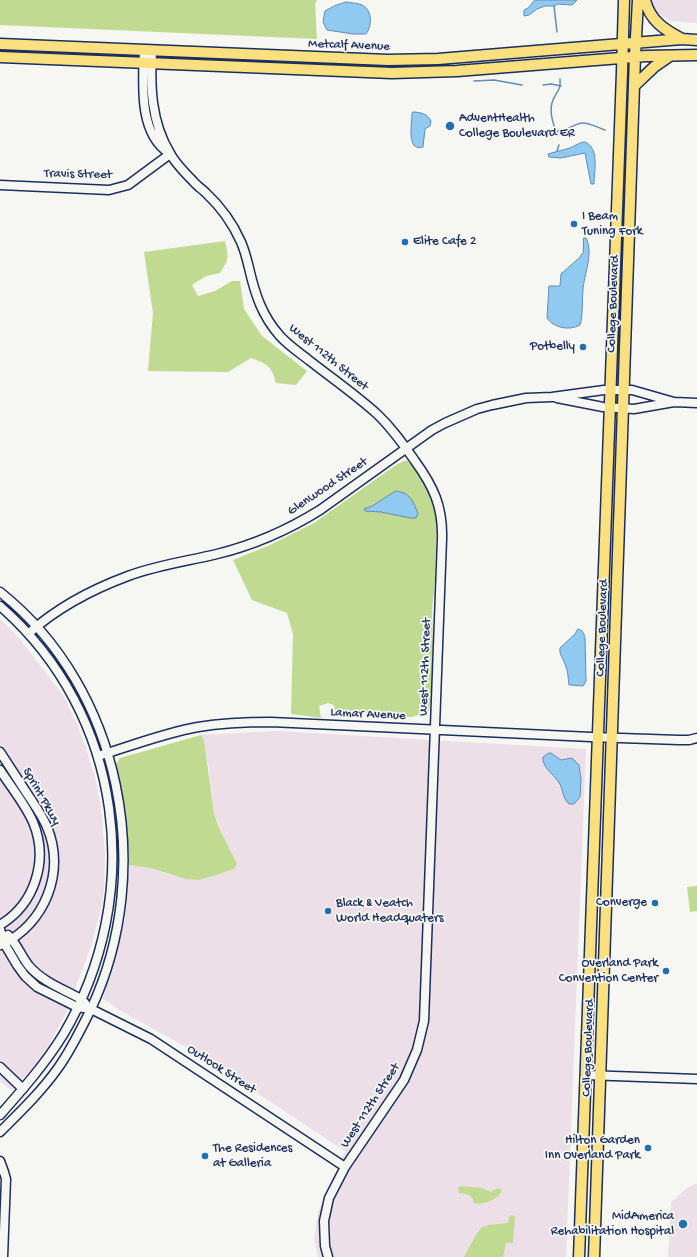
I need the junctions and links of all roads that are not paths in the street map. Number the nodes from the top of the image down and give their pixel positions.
1 (624, 0) edge
2 (638, 0) edge
3 (645, 0) edge
4 (682, 39) junction
5 (697, 40) edge
6 (636, 43) junction
7 (0, 44) edge
8 (623, 44) junction
9 (148, 51) junction
10 (697, 55) edge
11 (635, 56) junction
12 (670, 56) junction
13 (0, 57) edge
14 (622, 57) junction
15 (147, 64) junction
16 (634, 86) junction
17 (170, 154) junction
18 (0, 185) edge
19 (624, 390) junction
20 (610, 391) junction
21 (552, 397) junction
22 (674, 402) junction
23 (697, 403) edge
24 (609, 408) junction
25 (623, 408) junction
26 (406, 448) junction
27 (0, 592) edge
28 (0, 606) edge
29 (36, 626) junction
30 (29, 633) junction
31 (436, 730) junction
32 (597, 738) junction
33 (613, 738) junction
34 (694, 741) edge
35 (0, 752) edge
36 (108, 753) junction
37 (98, 756) junction
38 (0, 770) edge
39 (0, 927) edge
40 (5, 942) edge
41 (81, 999) junction
42 (77, 1007) junction
43 (91, 1009) junction
44 (0, 1067) edge
45 (586, 1075) junction
46 (601, 1076) junction
47 (697, 1079) edge
48 (23, 1088) junction
49 (0, 1115) edge
50 (0, 1132) edge
51 (0, 1161) edge
52 (345, 1167) junction
53 (2, 1171) edge
54 (2, 1232) edge
55 (3, 1257) edge
56 (328, 1257) edge
57 (579, 1257) edge
58 (594, 1257) edge

1 - 8 main road, College Boulevard
2 - 6 main road, College Boulevard
3 - 4 main road
4 - 5 main road, Metcalf Avenue
4 - 6 main road, Metcalf Avenue
6 - 8 main road, Metcalf Avenue
6 - 11 main road, College Boulevard
7 - 9 main road, Metcalf Avenue
8 - 9 main road, Metcalf Avenue
8 - 14 main road, College Boulevard
9 - 15 street, West 112th Street
10 - 12 main road, Metcalf Avenue
11 - 12 main road, Metcalf Avenue
11 - 14 main road, Metcalf Avenue
11 - 16 main road, College Boulevard
12 - 16 main road
13 - 15 main road, Metcalf Avenue
14 - 15 main road, Metcalf Avenue
14 - 20 main road, College Boulevard
15 - 17 street, West 112th Street
16 - 19 main road, College Boulevard
17 - 18 street, Travis Street
17 - 26 street, West 112th Street
19 - 20 street, Glenwood Street
19 - 22 street, Glenwood Street
19 - 25 main road, College Boulevard
20 - 21 street, Glenwood Street
20 - 24 main road, College Boulevard
21 - 24 street, Glenwood Street
21 - 26 street, Glenwood Street
22 - 23 street, Glenwood Street
22 - 25 street, Glenwood Street
24 - 25 street, Glenwood Street
24 - 32 main road, College Boulevard
25 - 33 main road, College Boulevard
26 - 29 street, Glenwood Street
26 - 31 street, West 112th Street
27 - 29 street
28 - 30 street
29 - 30 street, Glenwood Street
29 - 36 street
30 - 37 street
31 - 32 street, Lamar Avenue
31 - 36 street, Lamar Avenue
31 - 52 street, West 112th Street
32 - 33 street, Lamar Avenue
32 - 45 main road, College Boulevard
33 - 34 street, Lamar Avenue
33 - 46 main road, College Boulevard
35 - 40 street, Sprint Pkwy
36 - 37 street, Lamar Avenue
36 - 43 street
37 - 41 street
38 - 39 street, Sprint Pkwy
39 - 40 street, Sprint Pkwy
40 - 41 street, Sprint Pkwy
40 - 42 street, Sprint Pkwy
41 - 42 street
41 - 43 street, Sprint Pkwy
42 - 43 street, Outlook Street
42 - 48 street
43 - 50 street
43 - 52 street, Outlook Street
44 - 48 street
45 - 46 street
45 - 57 main road, College Boulevard
46 - 47 street
46 - 58 main road, College Boulevard
48 - 49 street
51 - 53 street
52 - 56 street, West 112th Street
53 - 54 street
54 - 55 street

